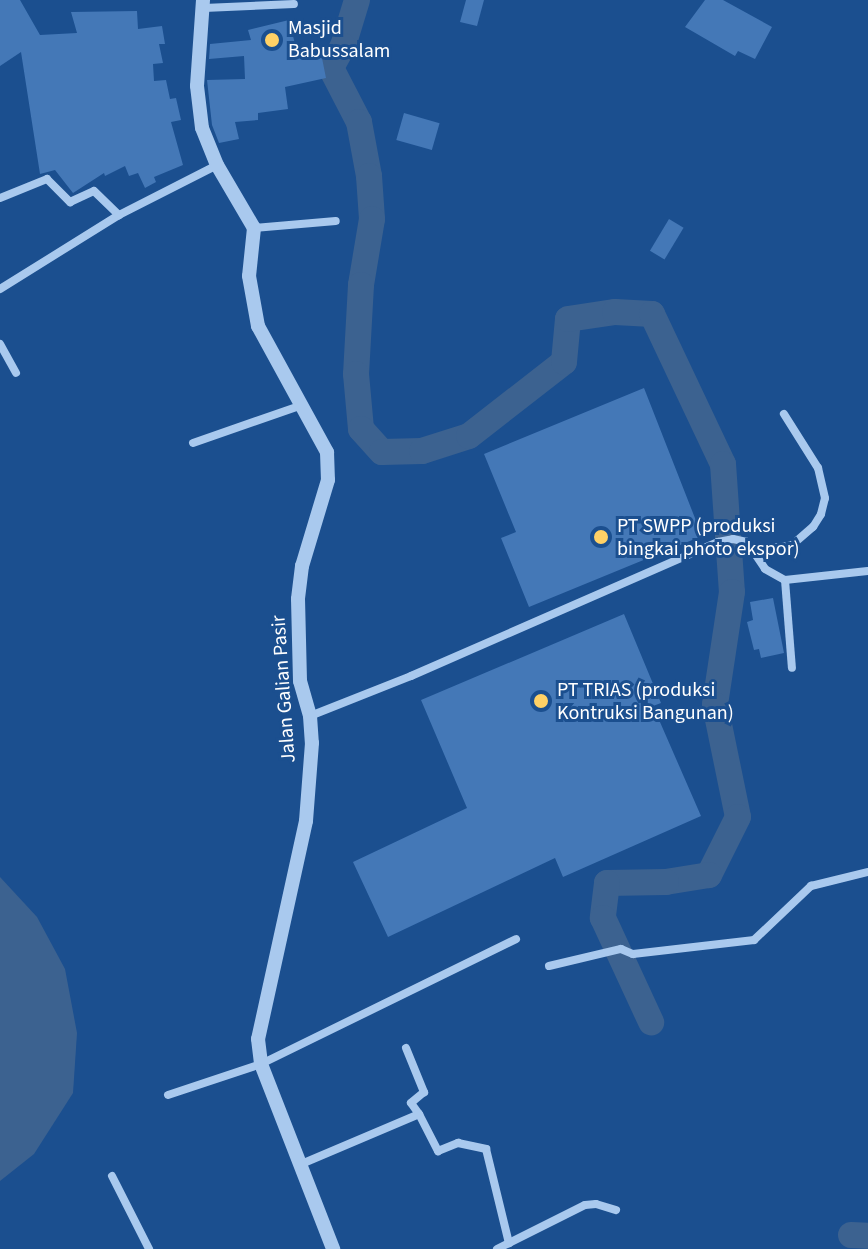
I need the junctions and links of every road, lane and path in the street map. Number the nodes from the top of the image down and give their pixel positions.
1 (258, 3) edge
2 (203, 4) edge
3 (294, 4) dead end
4 (217, 165) junction
5 (0, 198) edge
6 (119, 215) junction
7 (336, 221) dead end
8 (254, 228) junction
9 (0, 289) edge
10 (0, 344) edge
11 (16, 373) dead end
12 (302, 404) junction
13 (784, 414) dead end
14 (193, 443) dead end
15 (754, 550) junction
16 (868, 571) edge
17 (785, 580) junction
18 (792, 668) dead end
19 (310, 716) junction
20 (868, 872) edge
21 (516, 939) dead end
22 (549, 966) dead end
23 (406, 1048) dead end
24 (261, 1064) junction
25 (168, 1095) dead end
26 (419, 1114) junction
27 (298, 1165) junction
28 (112, 1176) dead end
29 (616, 1210) dead end
30 (509, 1243) junction
31 (149, 1249) edge
32 (333, 1249) edge
33 (497, 1249) edge

1 - 2 street
1 - 3 street
2 - 4 street
4 - 6 street
4 - 8 street
5 - 6 street
6 - 9 street
7 - 8 street
8 - 12 street, Jalan Galian Pasir
10 - 11 street
12 - 14 street
12 - 19 street, Jalan Galian Pasir
13 - 15 street
15 - 17 street
15 - 19 street
16 - 17 street
17 - 18 street
19 - 24 street, Jalan Galian Pasir
20 - 22 street
21 - 24 street
23 - 26 street
24 - 25 street
24 - 27 street, Jalan Galian Pasir
26 - 27 street
26 - 30 street
27 - 32 street, Jalan Galian Pasir
28 - 31 street
29 - 30 street
30 - 33 street

